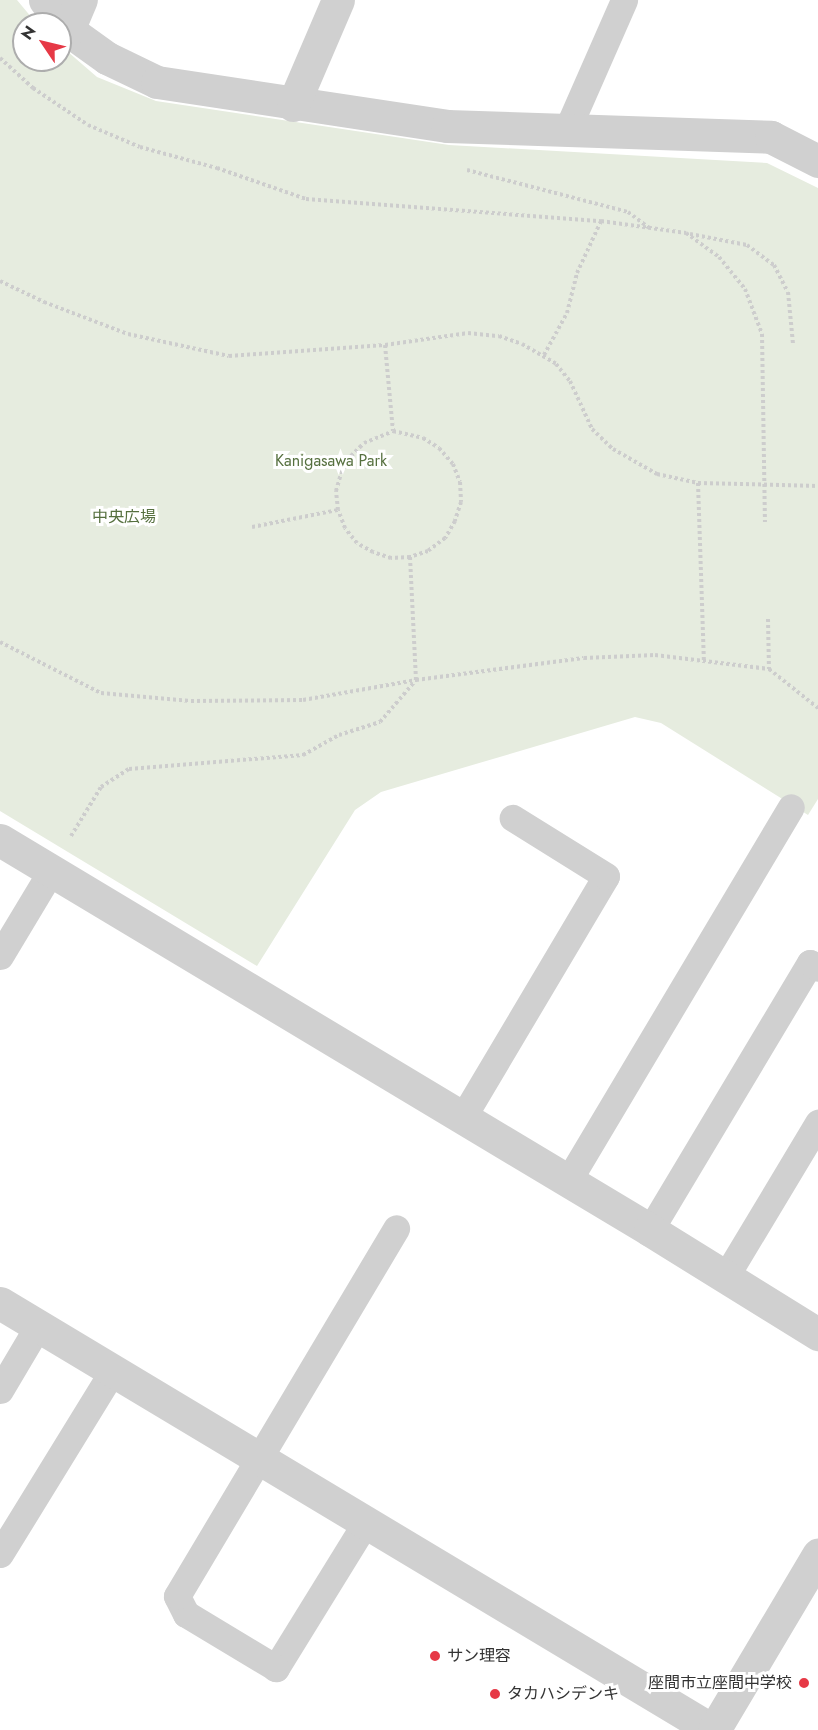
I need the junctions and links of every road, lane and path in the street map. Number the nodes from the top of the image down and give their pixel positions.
1 (45, 0) edge
2 (81, 0) edge
3 (338, 0) edge
4 (624, 0) edge
5 (54, 12) edge
6 (72, 21) edge
7 (72, 33) edge
8 (0, 58) edge
9 (294, 105) junction
10 (567, 130) junction
11 (818, 161) edge
12 (601, 221) junction
13 (686, 233) junction
14 (0, 281) edge
15 (793, 344) dead end
16 (385, 345) junction
17 (544, 355) junction
18 (393, 431) junction
19 (698, 483) junction
20 (765, 484) junction
21 (818, 486) edge
22 (338, 510) junction
23 (765, 522) dead end
24 (252, 527) dead end
25 (410, 557) junction
26 (768, 619) dead end
27 (0, 642) edge
28 (704, 661) junction
29 (769, 669) junction
30 (416, 680) junction
31 (818, 708) edge
32 (791, 807) dead end
33 (513, 818) dead end
34 (0, 840) edge
35 (51, 871) junction
36 (0, 956) edge
37 (818, 968) edge
38 (463, 1117) junction
39 (818, 1123) edge
40 (568, 1181) junction
41 (396, 1228) dead end
42 (650, 1230) junction
43 (726, 1276) junction
44 (0, 1303) edge
45 (38, 1326) junction
46 (818, 1334) edge
47 (113, 1370) junction
48 (0, 1390) edge
49 (258, 1457) junction
50 (366, 1522) junction
51 (0, 1554) edge
52 (818, 1555) edge
53 (713, 1730) edge

1 - 5 street
2 - 6 street
3 - 9 street
4 - 10 lane
7 - 9 street
8 - 12 path
9 - 10 street
10 - 11 street
12 - 13 path
12 - 17 path
13 - 15 path
13 - 20 path
14 - 16 path
16 - 17 path
16 - 18 path
17 - 19 path
18 - 22 path
18 - 25 path
19 - 20 path
19 - 28 path
20 - 21 path
20 - 23 path
22 - 24 path
22 - 25 path
25 - 30 path
26 - 29 path
27 - 30 path
28 - 29 path
28 - 30 path
29 - 31 path
30 - 35 path
32 - 40 lane
33 - 38 lane
34 - 35 street
35 - 36 lane
35 - 38 street
37 - 42 lane
38 - 40 street
39 - 43 lane
40 - 42 street
41 - 49 lane
42 - 43 street
43 - 46 street
44 - 45 street
45 - 47 street
45 - 48 lane
47 - 49 street
47 - 51 lane
49 - 50 street
49 - 50 lane
50 - 53 street
52 - 53 street

